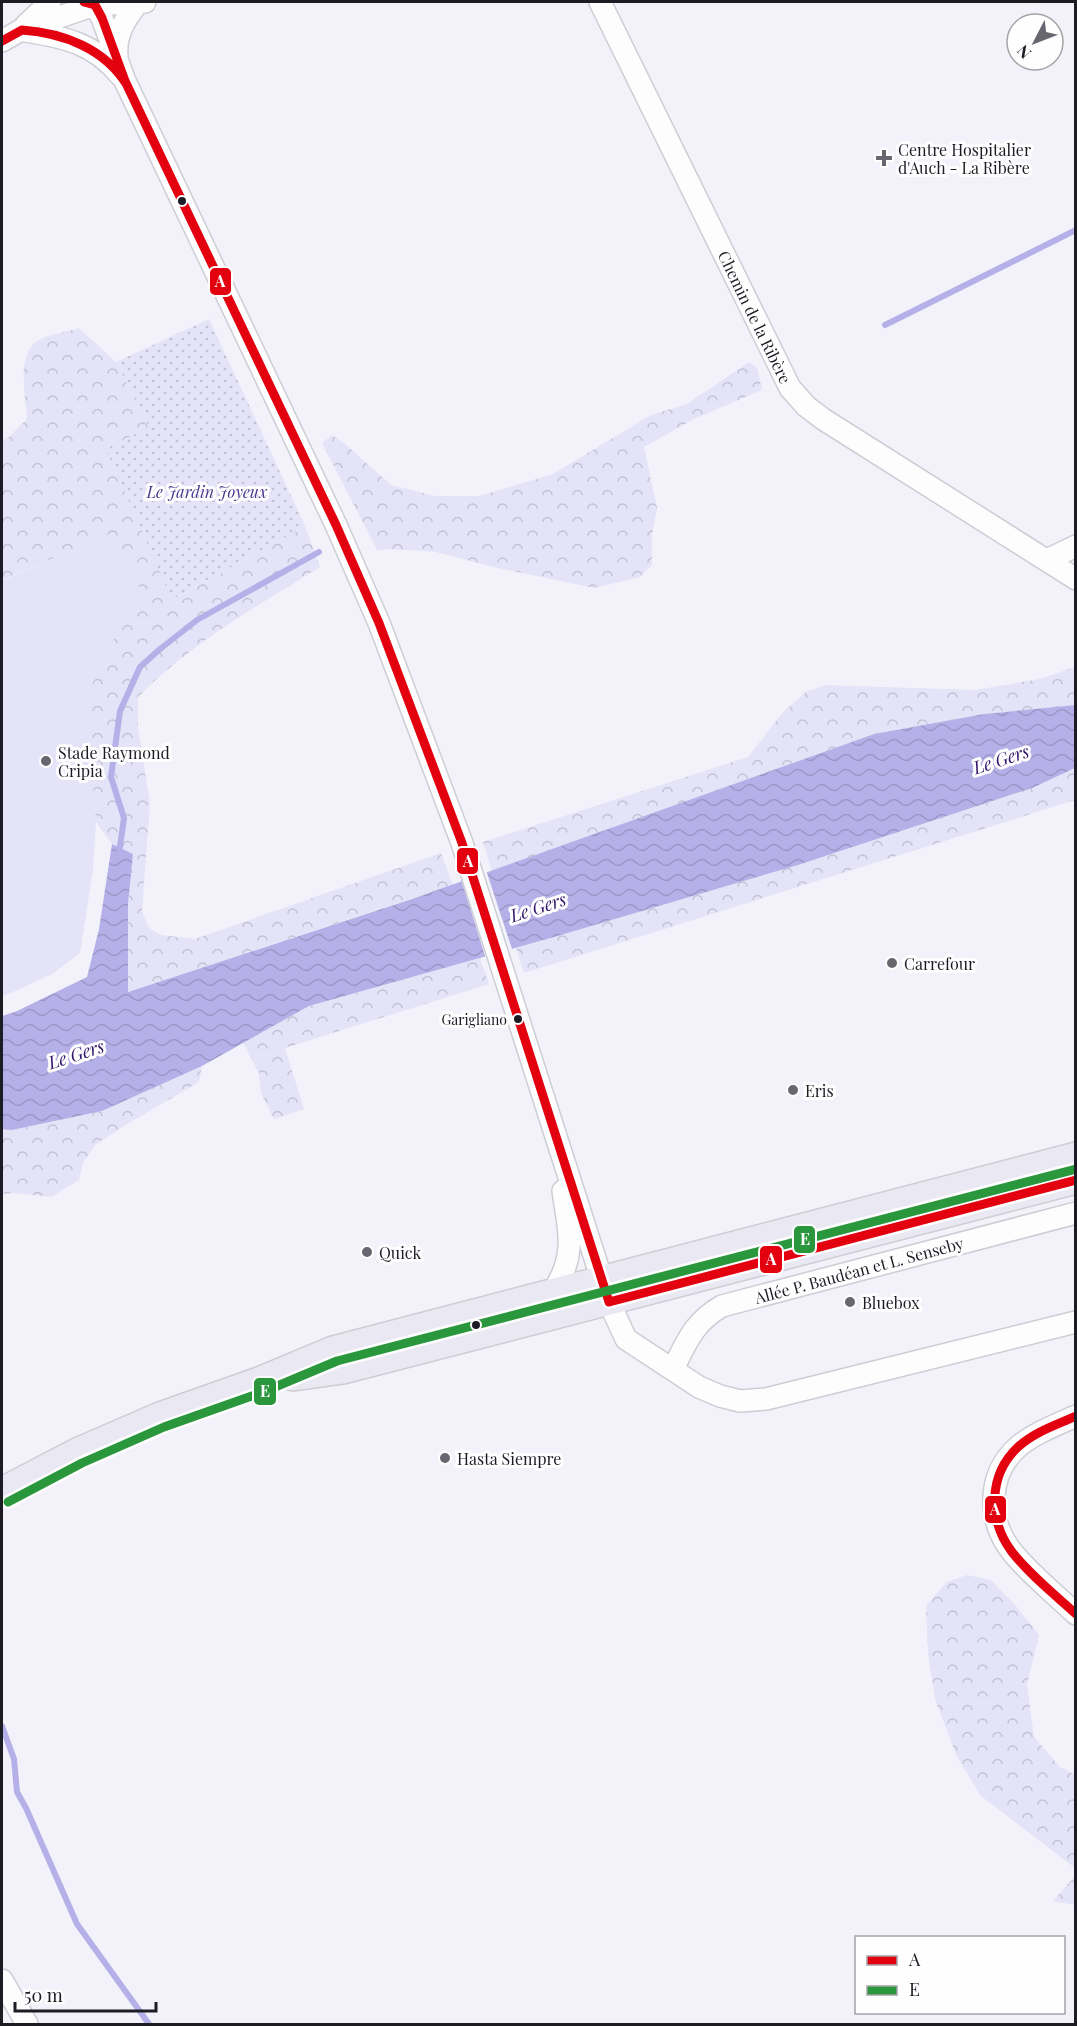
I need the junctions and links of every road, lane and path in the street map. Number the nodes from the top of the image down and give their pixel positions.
1 (50, 2) edge
2 (142, 2) edge
3 (600, 2) edge
4 (84, 4) edge
5 (21, 30) junction
6 (2, 41) edge
7 (118, 59) junction
8 (125, 81) junction
9 (1076, 546) edge
10 (1047, 560) junction
11 (1076, 579) edge
12 (554, 1131) junction
13 (1076, 1156) edge
14 (1076, 1179) edge
15 (1076, 1213) edge
16 (606, 1291) junction
17 (554, 1292) junction
18 (1076, 1322) edge
19 (674, 1369) junction
20 (259, 1381) junction
21 (1076, 1416) edge
22 (2, 1491) edge
23 (1076, 1614) edge
24 (2, 1980) edge
25 (27, 2025) edge

1 - 5 street
2 - 4 street
2 - 7 street
3 - 10 street, Chemin de la Ribère
4 - 5 street
4 - 7 street
5 - 6 street
5 - 8 street
7 - 8 street
8 - 12 street
9 - 10 street
10 - 11 street, Chemin de la Ribère
12 - 16 street
12 - 17 street
13 - 16 main road
14 - 16 main road
15 - 19 street, Allée P. Baudéan et L. Senseby
16 - 17 main road
16 - 19 street
16 - 20 main road
17 - 20 main road
18 - 19 street
20 - 22 main road
21 - 23 street
24 - 25 street

